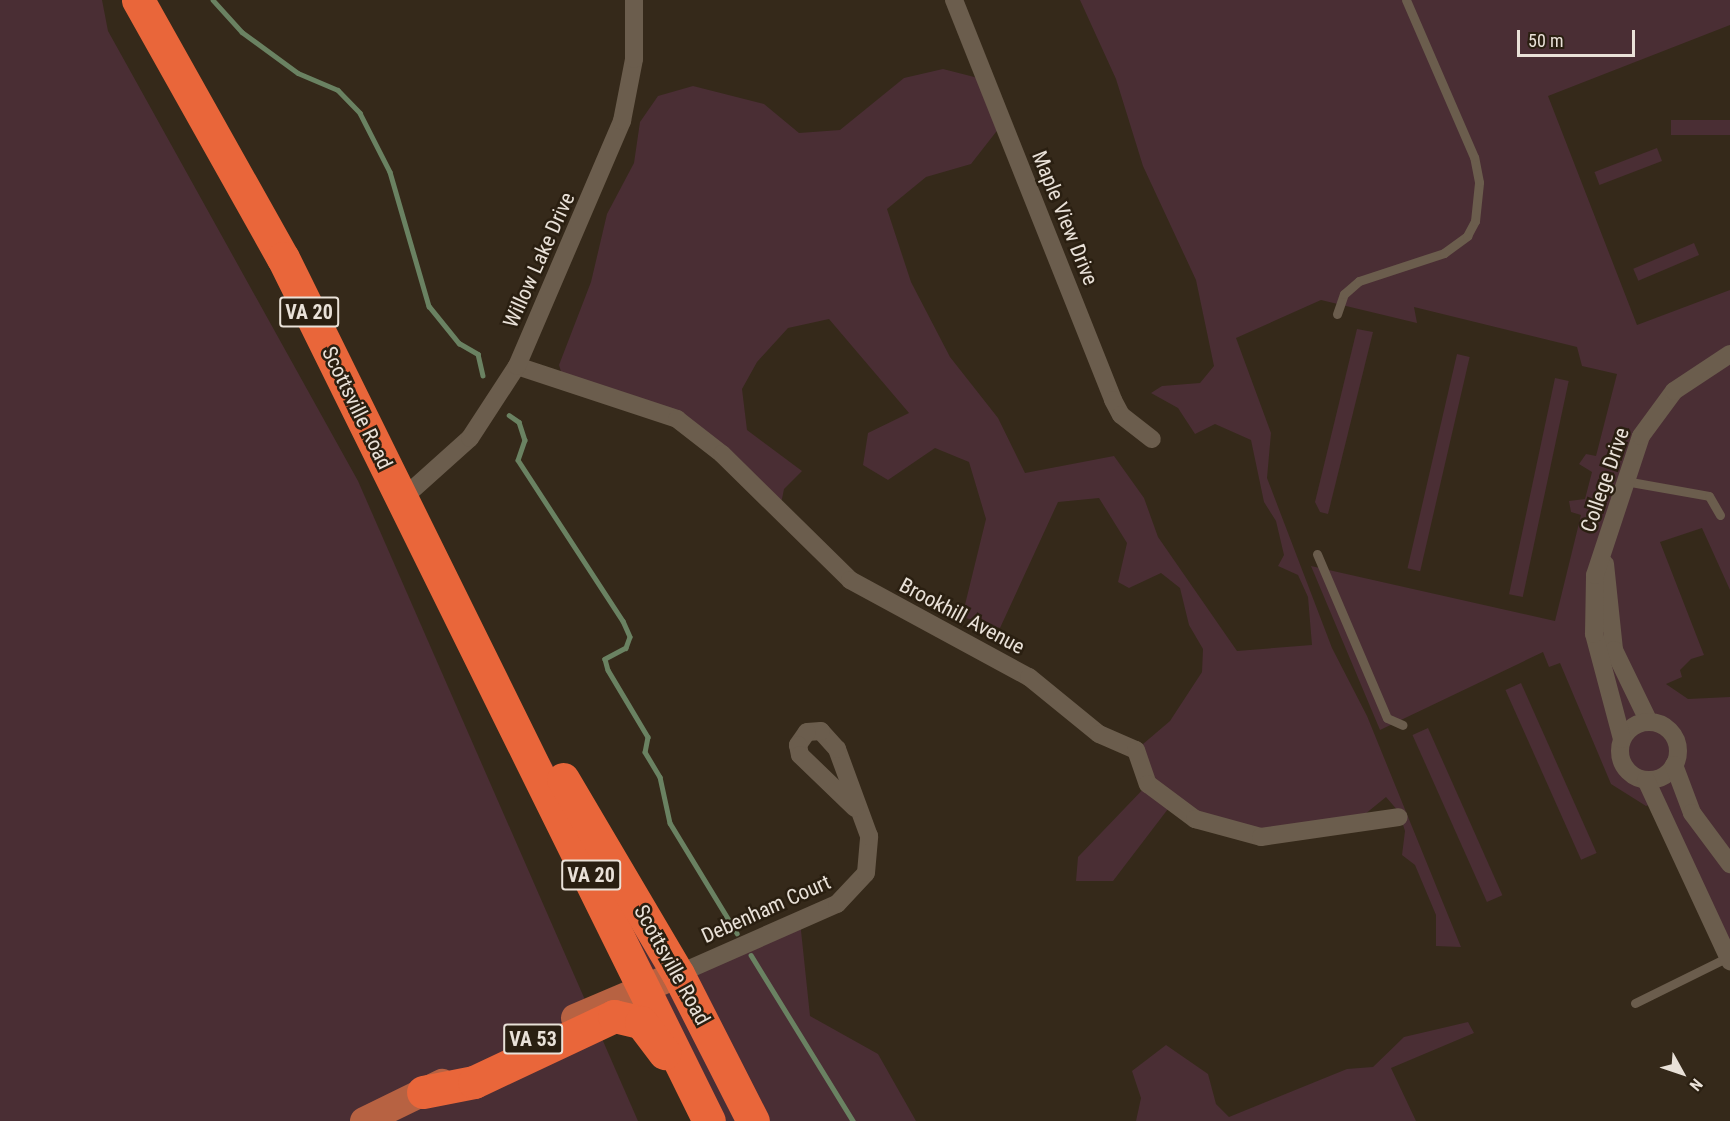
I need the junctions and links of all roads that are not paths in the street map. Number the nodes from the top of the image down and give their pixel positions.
1 (138, 0) edge
2 (634, 0) edge
3 (954, 0) edge
4 (1406, 0) edge
5 (1337, 314) dead end
6 (1730, 354) edge
7 (517, 366) junction
8 (1152, 440) dead end
9 (1625, 481) junction
10 (402, 499) junction
11 (1720, 514) dead end
12 (1605, 553) junction
13 (1317, 554) dead end
14 (469, 630) junction
15 (1649, 722) junction
16 (1403, 725) dead end
17 (1622, 739) junction
18 (1674, 765) junction
19 (1646, 780) junction
20 (855, 807) dead end
21 (1400, 817) dead end
22 (1730, 864) edge
23 (1728, 951) edge
24 (678, 974) junction
25 (644, 985) junction
26 (1635, 1003) dead end
27 (423, 1092) junction
28 (364, 1121) edge
29 (700, 1121) edge
30 (709, 1121) edge
31 (753, 1121) edge

1 - 10 highway, Scottsville Road / VA 20
2 - 7 street, Willow Lake Drive
3 - 8 street, Maple View Drive
4 - 5 lane
6 - 9 street, College Drive
7 - 10 street, Willow Lake Drive
7 - 21 street, Brookhill Avenue
9 - 11 lane
9 - 12 street, College Drive
10 - 14 highway, Scottsville Road / VA 20
12 - 15 street, College Drive
12 - 17 street, College Drive
13 - 16 lane
14 - 24 highway, Scottsville Road / VA 20
14 - 25 highway, Scottsville Road / VA 20
15 - 17 street
15 - 18 street
17 - 19 street, College Drive
18 - 19 street
18 - 22 street
19 - 23 street, College Drive
20 - 24 street, Debenham Court
23 - 26 lane
24 - 25 main road, VA 53
24 - 31 highway, Scottsville Road / VA 20
25 - 27 main road, VA 53
25 - 30 highway, Scottsville Road / VA 20
27 - 28 main road, VA 53
27 - 29 highway

